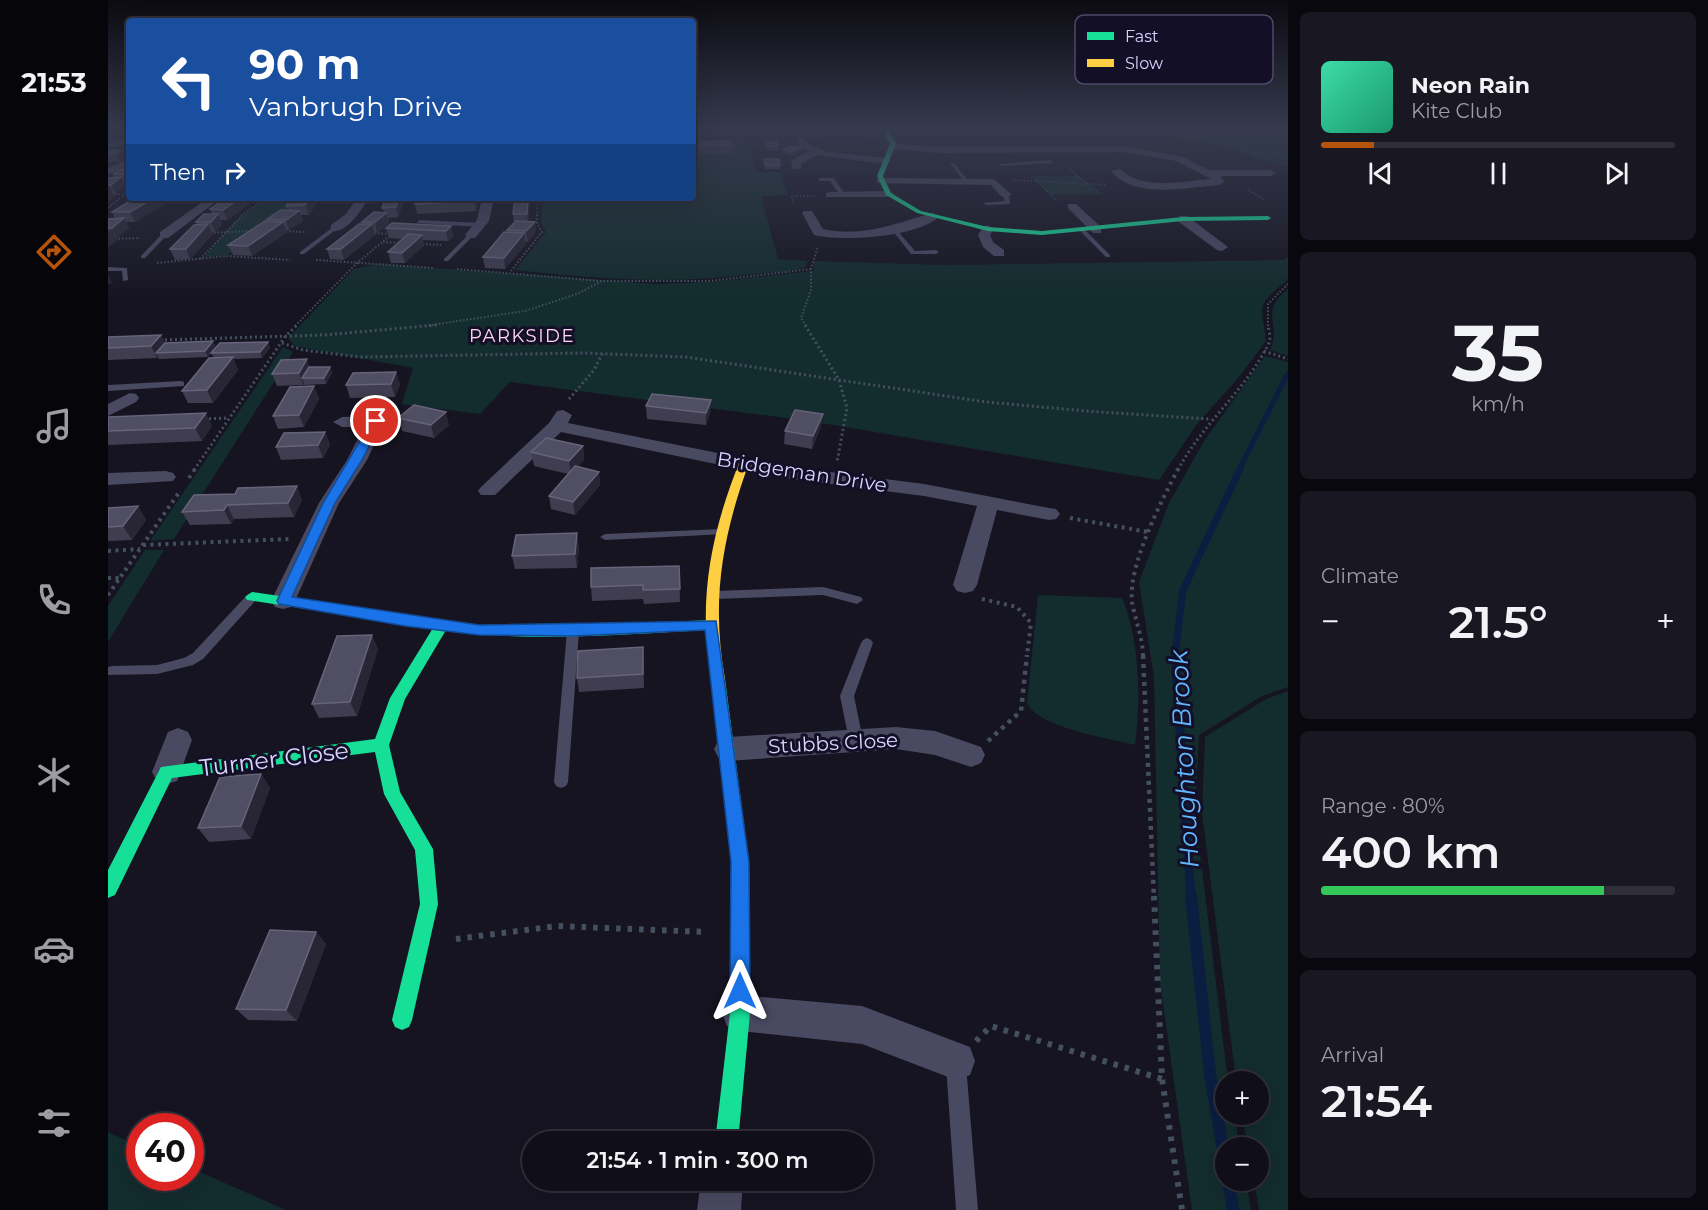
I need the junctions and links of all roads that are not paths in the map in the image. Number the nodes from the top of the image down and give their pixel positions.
1 (836, 185) edge
2 (883, 185) edge
3 (997, 185) edge
4 (842, 194) junction
5 (888, 194) junction
6 (830, 195) dead end
7 (1006, 195) joint
8 (211, 201) edge
9 (361, 201) edge
10 (487, 201) edge
11 (986, 203) dead end
12 (1072, 206) road end
13 (808, 213) dead end
14 (933, 217) junction
15 (1268, 218) dead end
16 (1183, 219) junction
17 (418, 222) edge
18 (480, 225) junction
19 (335, 228) joint
20 (988, 229) junction
21 (1090, 230) junction
22 (896, 231) junction
23 (165, 235) joint
24 (471, 235) joint
25 (1222, 246) dead end
26 (936, 252) dead end
27 (302, 253) dead end
28 (999, 253) dead end
29 (1108, 256) dead end
30 (143, 257) dead end
31 (446, 260) dead end
32 (108, 269) edge
33 (125, 280) dead end
34 (181, 384) dead end
35 (108, 388) edge
36 (134, 392) junction
37 (108, 411) edge
38 (342, 422) dead end
39 (744, 463) junction
40 (166, 477) dead end
41 (108, 479) edge
42 (488, 491) dead end
43 (988, 504) junction
44 (1049, 514) road end
45 (722, 532) junction
46 (605, 537) dead end
47 (965, 585) road end
48 (713, 595) junction
49 (252, 597) joint
50 (857, 600) dead end
51 (284, 601) junction
52 (711, 625) junction
53 (442, 626) junction
54 (573, 631) junction
55 (867, 643) dead end
56 (112, 670) dead end
57 (177, 740) dead end
58 (856, 740) junction
59 (381, 745) junction
60 (728, 749) junction
61 (971, 755) road end
62 (167, 772) junction
63 (561, 782) dead end
64 (108, 889) edge
65 (740, 1013) junction
66 (402, 1020) dead end
67 (956, 1060) joint
68 (727, 1131) edge
69 (721, 1191) edge
70 (718, 1210) edge
71 (967, 1210) edge

1 - 4 lane
2 - 5 street
3 - 7 street
4 - 5 street
4 - 6 street
5 - 14 street
7 - 11 lane
8 - 23 street
9 - 19 street
10 - 18 street
12 - 21 street
13 - 22 street
14 - 20 street
14 - 22 street
15 - 16 street
16 - 21 street
16 - 25 street
17 - 18 lane
18 - 24 street
19 - 27 lane
20 - 21 street
20 - 28 street
21 - 29 lane
22 - 26 lane
23 - 30 lane
24 - 31 lane
32 - 33 lane
34 - 36 lane
35 - 36 lane
36 - 37 street
38 - 51 street
39 - 42 street, Bridgeman Drive
39 - 43 street, Bridgeman Drive
39 - 45 street
40 - 41 street
43 - 44 street, Bridgeman Drive
43 - 47 street
45 - 46 lane
45 - 48 street
48 - 50 lane
48 - 52 street
49 - 51 street
49 - 56 lane
51 - 53 street
52 - 54 street
52 - 60 street
53 - 54 street
53 - 59 street
54 - 63 lane
55 - 58 lane
57 - 62 street, Turner Close
58 - 60 street, Stubbs Close
58 - 61 street, Stubbs Close
59 - 62 street, Turner Close
59 - 66 street
60 - 65 street
62 - 64 street, Turner Close
65 - 67 street
65 - 68 street
67 - 71 lane
69 - 70 street

